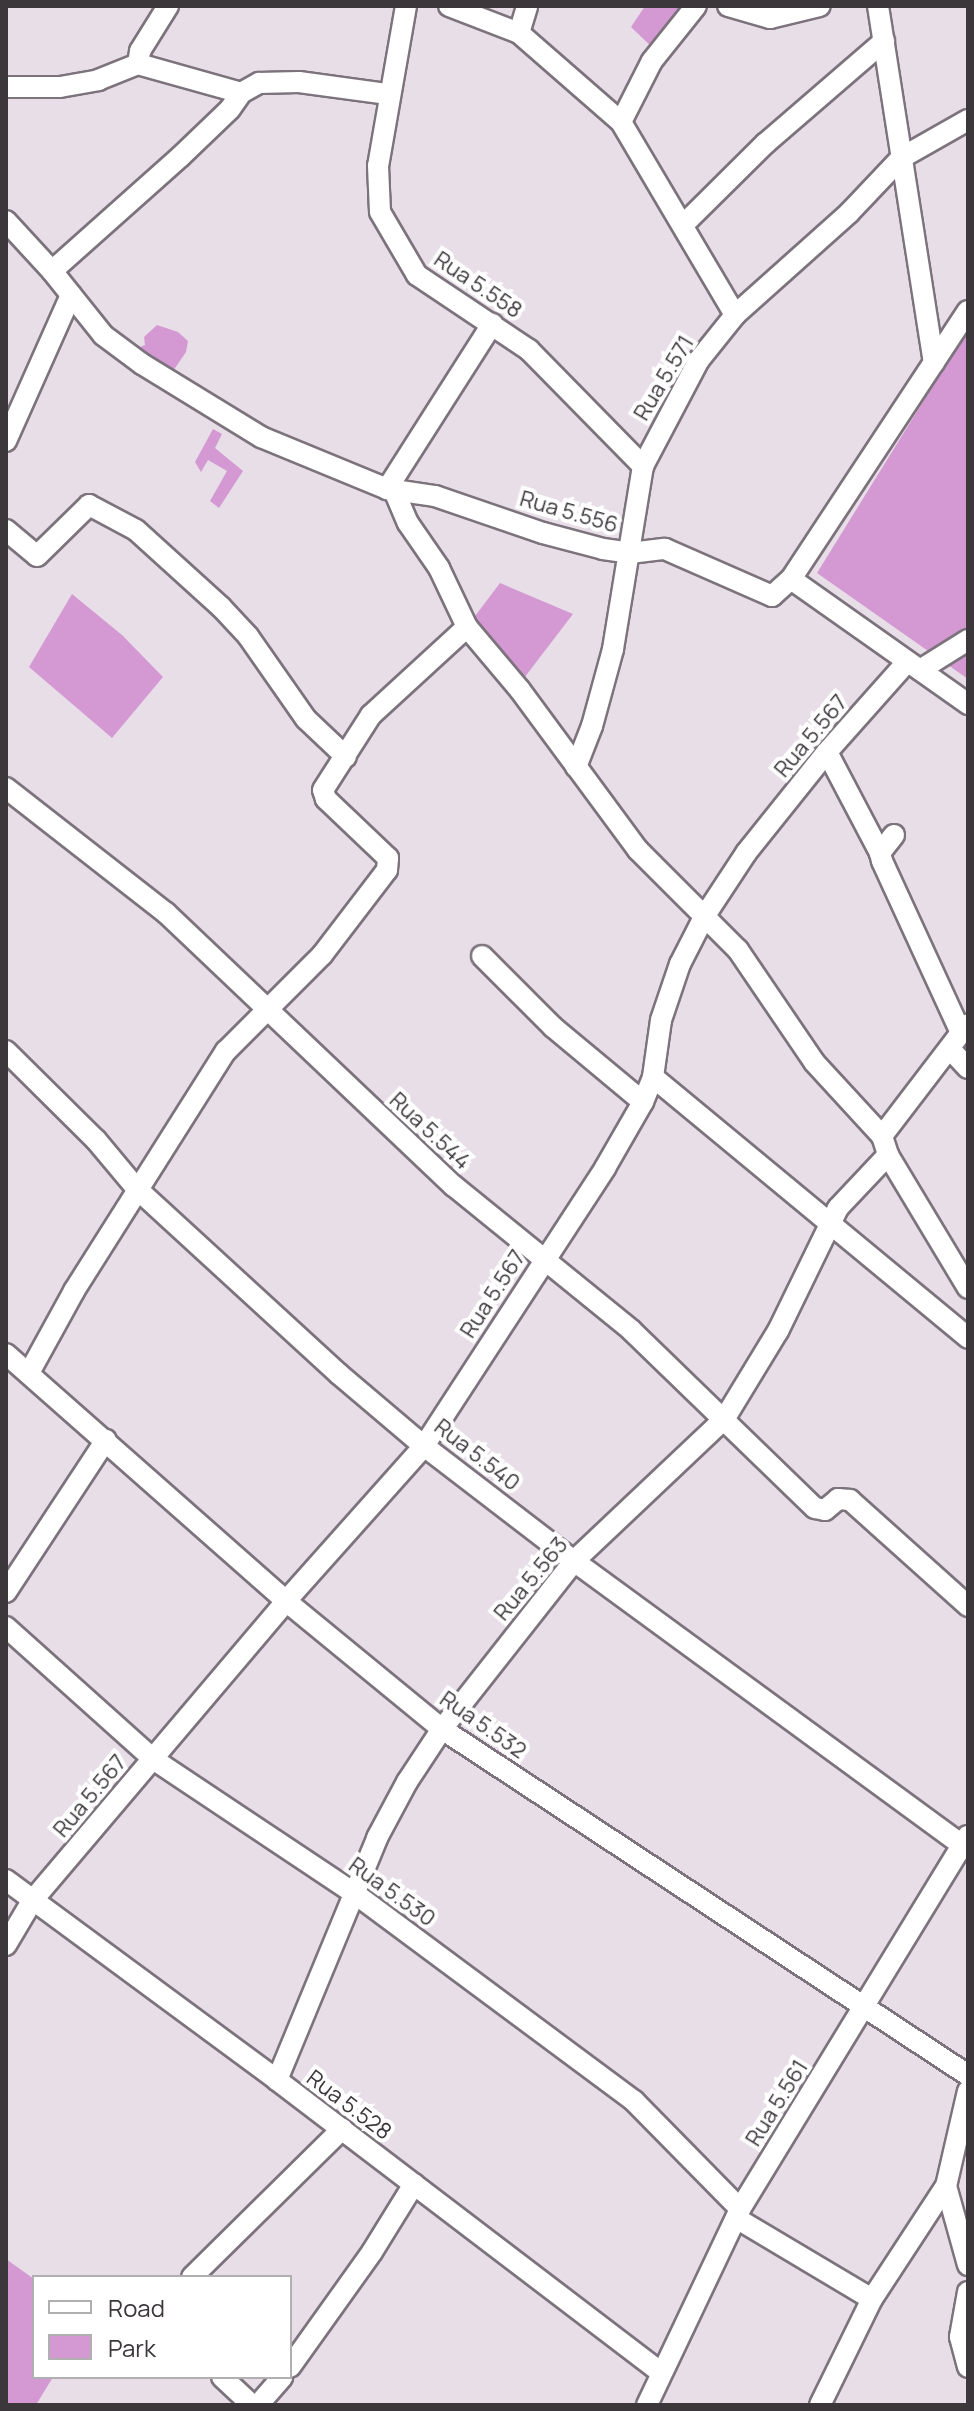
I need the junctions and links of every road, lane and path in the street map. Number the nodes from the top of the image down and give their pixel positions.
1 (168, 6) edge
2 (406, 6) edge
3 (449, 6) edge
4 (527, 6) edge
5 (696, 6) edge
6 (728, 6) edge
7 (820, 6) edge
8 (878, 6) edge
9 (519, 33) junction
10 (884, 41) junction
11 (138, 64) junction
12 (6, 87) edge
13 (241, 93) junction
14 (388, 94) junction
15 (968, 120) edge
16 (621, 122) junction
17 (901, 158) junction
18 (6, 221) edge
19 (683, 225) junction
20 (52, 271) junction
21 (71, 295) junction
22 (968, 311) edge
23 (735, 315) junction
24 (492, 324) junction
25 (934, 363) junction
26 (6, 441) edge
27 (643, 466) junction
28 (390, 488) junction
29 (6, 530) edge
30 (630, 553) junction
31 (791, 579) junction
32 (467, 627) junction
33 (968, 640) edge
34 (914, 666) junction
35 (968, 704) edge
36 (827, 752) junction
37 (346, 757) junction
38 (576, 767) junction
39 (6, 788) edge
40 (894, 835) dead end
41 (880, 853) junction
42 (704, 917) junction
43 (482, 956) dead end
44 (269, 1011) junction
45 (960, 1035) edge
46 (6, 1051) edge
47 (968, 1068) edge
48 (653, 1077) junction
49 (643, 1102) junction
50 (885, 1145) junction
51 (137, 1189) junction
52 (830, 1223) junction
53 (543, 1260) junction
54 (962, 1268) edge
55 (968, 1288) edge
56 (968, 1338) edge
57 (6, 1354) edge
58 (29, 1373) junction
59 (725, 1418) junction
60 (106, 1440) junction
61 (424, 1446) junction
62 (574, 1561) junction
63 (6, 1592) edge
64 (286, 1601) junction
65 (968, 1606) edge
66 (6, 1627) edge
67 (442, 1729) junction
68 (153, 1759) junction
69 (966, 1843) edge
70 (6, 1880) edge
71 (354, 1893) junction
72 (32, 1901) junction
73 (6, 1945) edge
74 (865, 2006) junction
75 (968, 2075) edge
76 (277, 2080) junction
77 (968, 2091) edge
78 (342, 2129) junction
79 (414, 2184) junction
80 (946, 2186) junction
81 (738, 2214) junction
82 (968, 2265) edge
83 (194, 2275) edge
84 (968, 2292) edge
85 (872, 2299) junction
86 (292, 2364) edge
87 (968, 2367) edge
88 (660, 2372) junction
89 (224, 2379) edge
90 (280, 2379) edge
91 (255, 2405) edge
92 (647, 2405) edge
93 (820, 2405) edge

1 - 11 street
2 - 14 street, Rua 5.558
3 - 9 street
4 - 9 street
5 - 16 street
6 - 7 street
8 - 10 street
9 - 16 street
10 - 17 street
10 - 19 street
11 - 12 street
11 - 13 street
13 - 14 street
13 - 20 street
14 - 24 street, Rua 5.558
15 - 17 street, Rua 5.571
16 - 19 street
17 - 23 street, Rua 5.571
17 - 25 street
18 - 20 street, Rua 5.556
19 - 23 street
20 - 21 street, Rua 5.556
21 - 26 street
21 - 28 street, Rua 5.556
22 - 25 street
23 - 27 street, Rua 5.571
24 - 27 street, Rua 5.558
24 - 28 street
25 - 31 street
27 - 30 street, Rua 5.571
28 - 30 street, Rua 5.556
28 - 32 street
29 - 37 street
30 - 31 street, Rua 5.556
30 - 38 street, Rua 5.571
31 - 34 street
32 - 37 street
32 - 38 street
33 - 34 street, Rua 5.567
34 - 35 street
34 - 36 street, Rua 5.567
36 - 41 street
36 - 42 street, Rua 5.567
37 - 44 street
38 - 42 street
39 - 44 street, Rua 5.544
40 - 41 street
41 - 45 street
42 - 48 street, Rua 5.567
42 - 50 street
43 - 49 street
44 - 51 street
44 - 53 street, Rua 5.544
45 - 47 street
45 - 50 street, Rua 5.563
46 - 51 street, Rua 5.540
48 - 49 street, Rua 5.567
48 - 52 street
49 - 53 street, Rua 5.567
50 - 52 street, Rua 5.563
50 - 54 street
51 - 58 street
51 - 61 street, Rua 5.540
52 - 56 street
52 - 59 street, Rua 5.563
53 - 59 street, Rua 5.544
53 - 61 street, Rua 5.567
54 - 55 street
57 - 58 street, Rua 5.532
58 - 60 street, Rua 5.532
59 - 62 street, Rua 5.563
59 - 65 street, Rua 5.544
60 - 63 street
60 - 64 street, Rua 5.532
61 - 62 street, Rua 5.540
61 - 64 street, Rua 5.567
62 - 67 street, Rua 5.563
62 - 69 street, Rua 5.540
64 - 67 street, Rua 5.532
64 - 68 street, Rua 5.567
66 - 68 street, Rua 5.530
67 - 71 street, Rua 5.563
67 - 74 street, Rua 5.532
68 - 71 street, Rua 5.530
68 - 72 street, Rua 5.567
69 - 74 street, Rua 5.561
70 - 72 street, Rua 5.528
71 - 76 street, Rua 5.563
71 - 81 street, Rua 5.530
72 - 73 street, Rua 5.567
72 - 76 street, Rua 5.528
74 - 75 street, Rua 5.532
74 - 81 street, Rua 5.561
76 - 78 street, Rua 5.528
77 - 80 street
78 - 79 street, Rua 5.528
78 - 83 street
79 - 86 street
79 - 88 street, Rua 5.528
80 - 82 street
80 - 85 street
81 - 85 street, Rua 5.530
81 - 88 street, Rua 5.561
84 - 87 street
85 - 93 street
88 - 92 street, Rua 5.561
89 - 91 street
90 - 91 street

